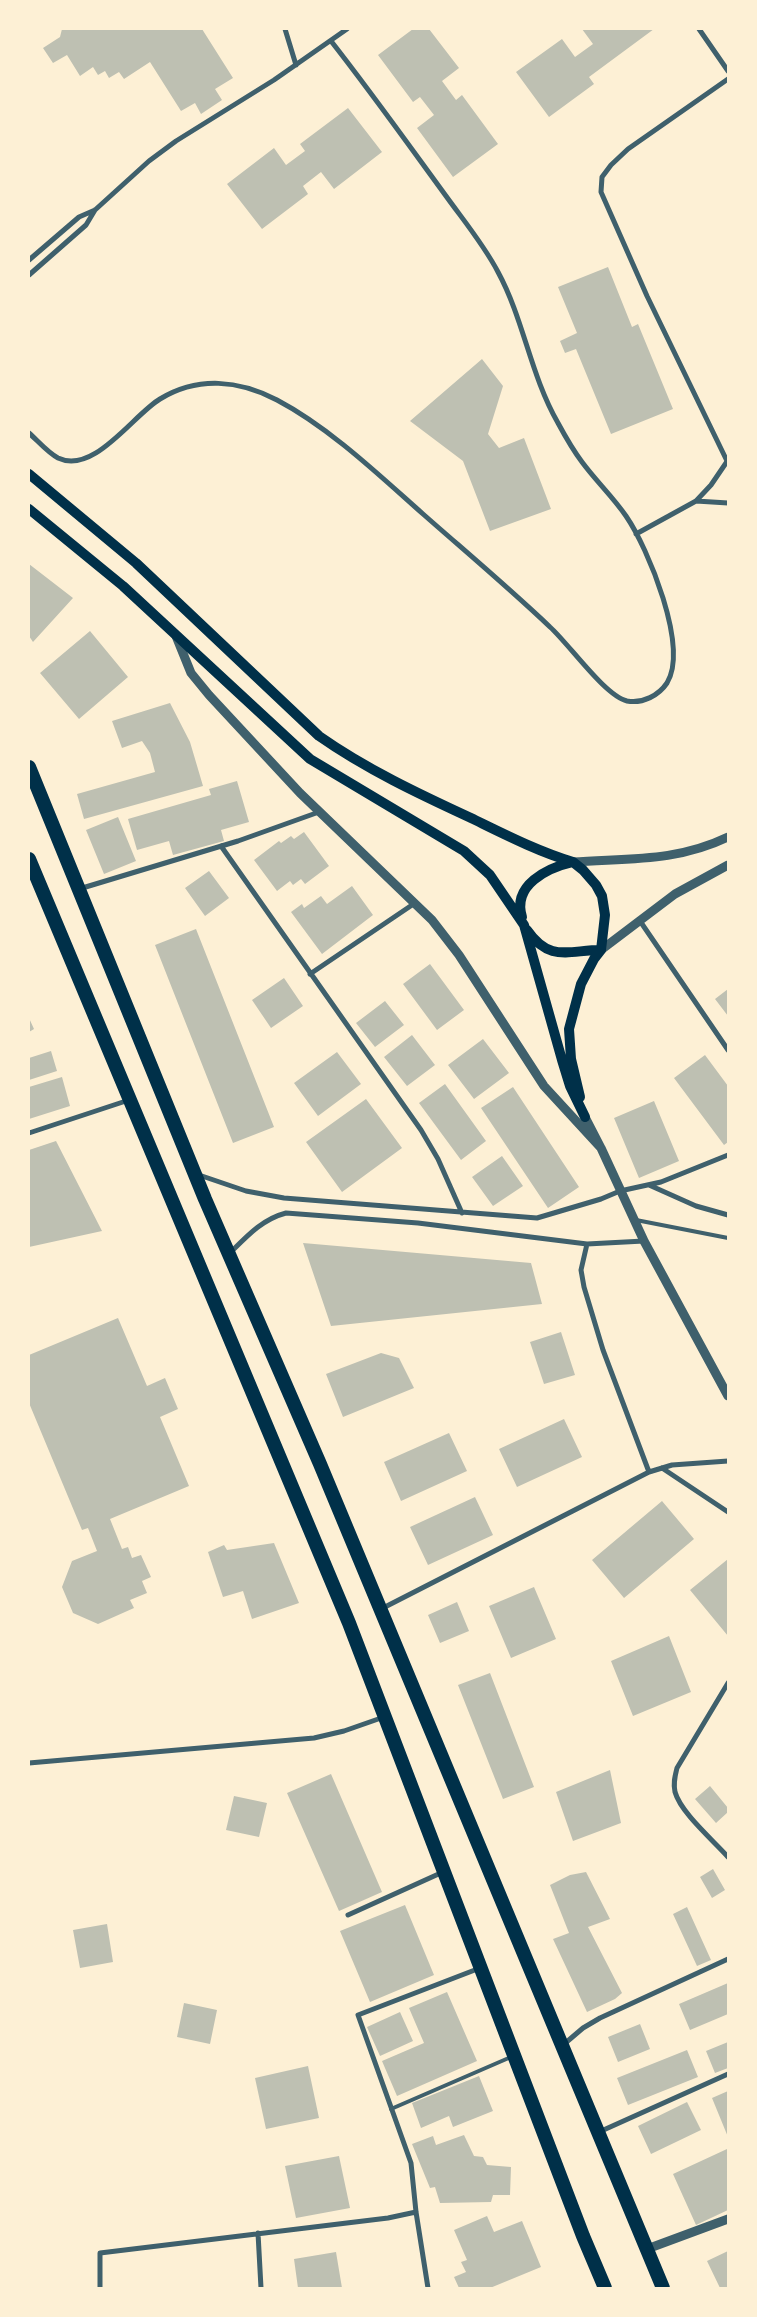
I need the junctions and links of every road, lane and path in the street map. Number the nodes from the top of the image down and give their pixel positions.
1 (285, 29) edge
2 (348, 29) edge
3 (699, 29) edge
4 (331, 41) junction
5 (296, 66) junction
6 (728, 71) edge
7 (728, 79) edge
8 (95, 210) junction
9 (29, 260) edge
10 (29, 275) edge
11 (29, 433) edge
12 (728, 460) edge
13 (29, 474) edge
14 (696, 501) junction
15 (728, 503) edge
16 (29, 509) edge
17 (636, 534) junction
18 (176, 636) junction
19 (29, 766) edge
20 (319, 812) junction
21 (728, 837) edge
22 (221, 846) junction
23 (29, 859) edge
24 (573, 862) junction
25 (728, 865) edge
26 (78, 889) junction
27 (415, 903) junction
28 (640, 921) junction
29 (524, 925) junction
30 (601, 950) junction
31 (310, 974) junction
32 (728, 1050) edge
33 (130, 1100) junction
34 (585, 1117) junction
35 (29, 1133) edge
36 (602, 1148) junction
37 (728, 1154) edge
38 (195, 1174) junction
39 (649, 1185) junction
40 (620, 1191) junction
41 (462, 1212) junction
42 (728, 1214) edge
43 (634, 1219) junction
44 (728, 1238) edge
45 (644, 1240) junction
46 (587, 1244) junction
47 (228, 1254) junction
48 (728, 1396) edge
49 (728, 1461) edge
50 (662, 1468) junction
51 (649, 1472) junction
52 (728, 1512) edge
53 (380, 1610) junction
54 (728, 1684) edge
55 (384, 1716) junction
56 (29, 1764) edge
57 (728, 1856) edge
58 (444, 1872) junction
59 (348, 1915) dead end
60 (728, 1959) edge
61 (480, 1968) junction
62 (561, 2046) junction
63 (514, 2056) junction
64 (728, 2074) edge
65 (391, 2109) junction
66 (598, 2132) junction
67 (416, 2212) junction
68 (728, 2219) edge
69 (258, 2233) junction
70 (647, 2248) junction
71 (100, 2288) edge
72 (261, 2288) edge
73 (428, 2288) edge
74 (603, 2288) edge
75 (663, 2288) edge

1 - 5 street
2 - 4 street
3 - 6 street
4 - 5 street
4 - 17 street
5 - 8 street
7 - 12 street
8 - 9 street
8 - 10 street
11 - 17 street
12 - 14 street
13 - 24 main road
14 - 15 street
14 - 17 street
16 - 18 main road
18 - 20 street
18 - 29 main road
19 - 26 highway
20 - 22 street
20 - 27 street
21 - 24 street
22 - 26 street
22 - 31 street
23 - 33 highway
24 - 29 main road
24 - 30 main road
25 - 28 street
26 - 38 highway
27 - 31 street
27 - 36 street
28 - 30 street
28 - 32 street
29 - 30 main road
29 - 34 main road
30 - 34 main road
31 - 41 street
33 - 35 street
33 - 55 highway
34 - 36 street
36 - 40 street
37 - 39 street
38 - 41 street
38 - 47 highway
39 - 40 street
39 - 42 street
40 - 41 street
40 - 43 street
43 - 44 lane
43 - 45 street
45 - 46 street
45 - 48 street
46 - 47 street
46 - 51 street
47 - 53 highway
49 - 50 street
50 - 51 street
50 - 52 street
51 - 53 street
53 - 62 highway
54 - 57 street
55 - 56 street
55 - 58 highway
58 - 59 street
58 - 61 highway
60 - 62 street
61 - 63 highway
61 - 65 street
62 - 66 highway
63 - 65 lane
63 - 74 highway
64 - 66 street
65 - 67 street
66 - 70 highway
67 - 69 street
67 - 73 street
68 - 70 street
69 - 71 street
69 - 72 street
70 - 75 highway

